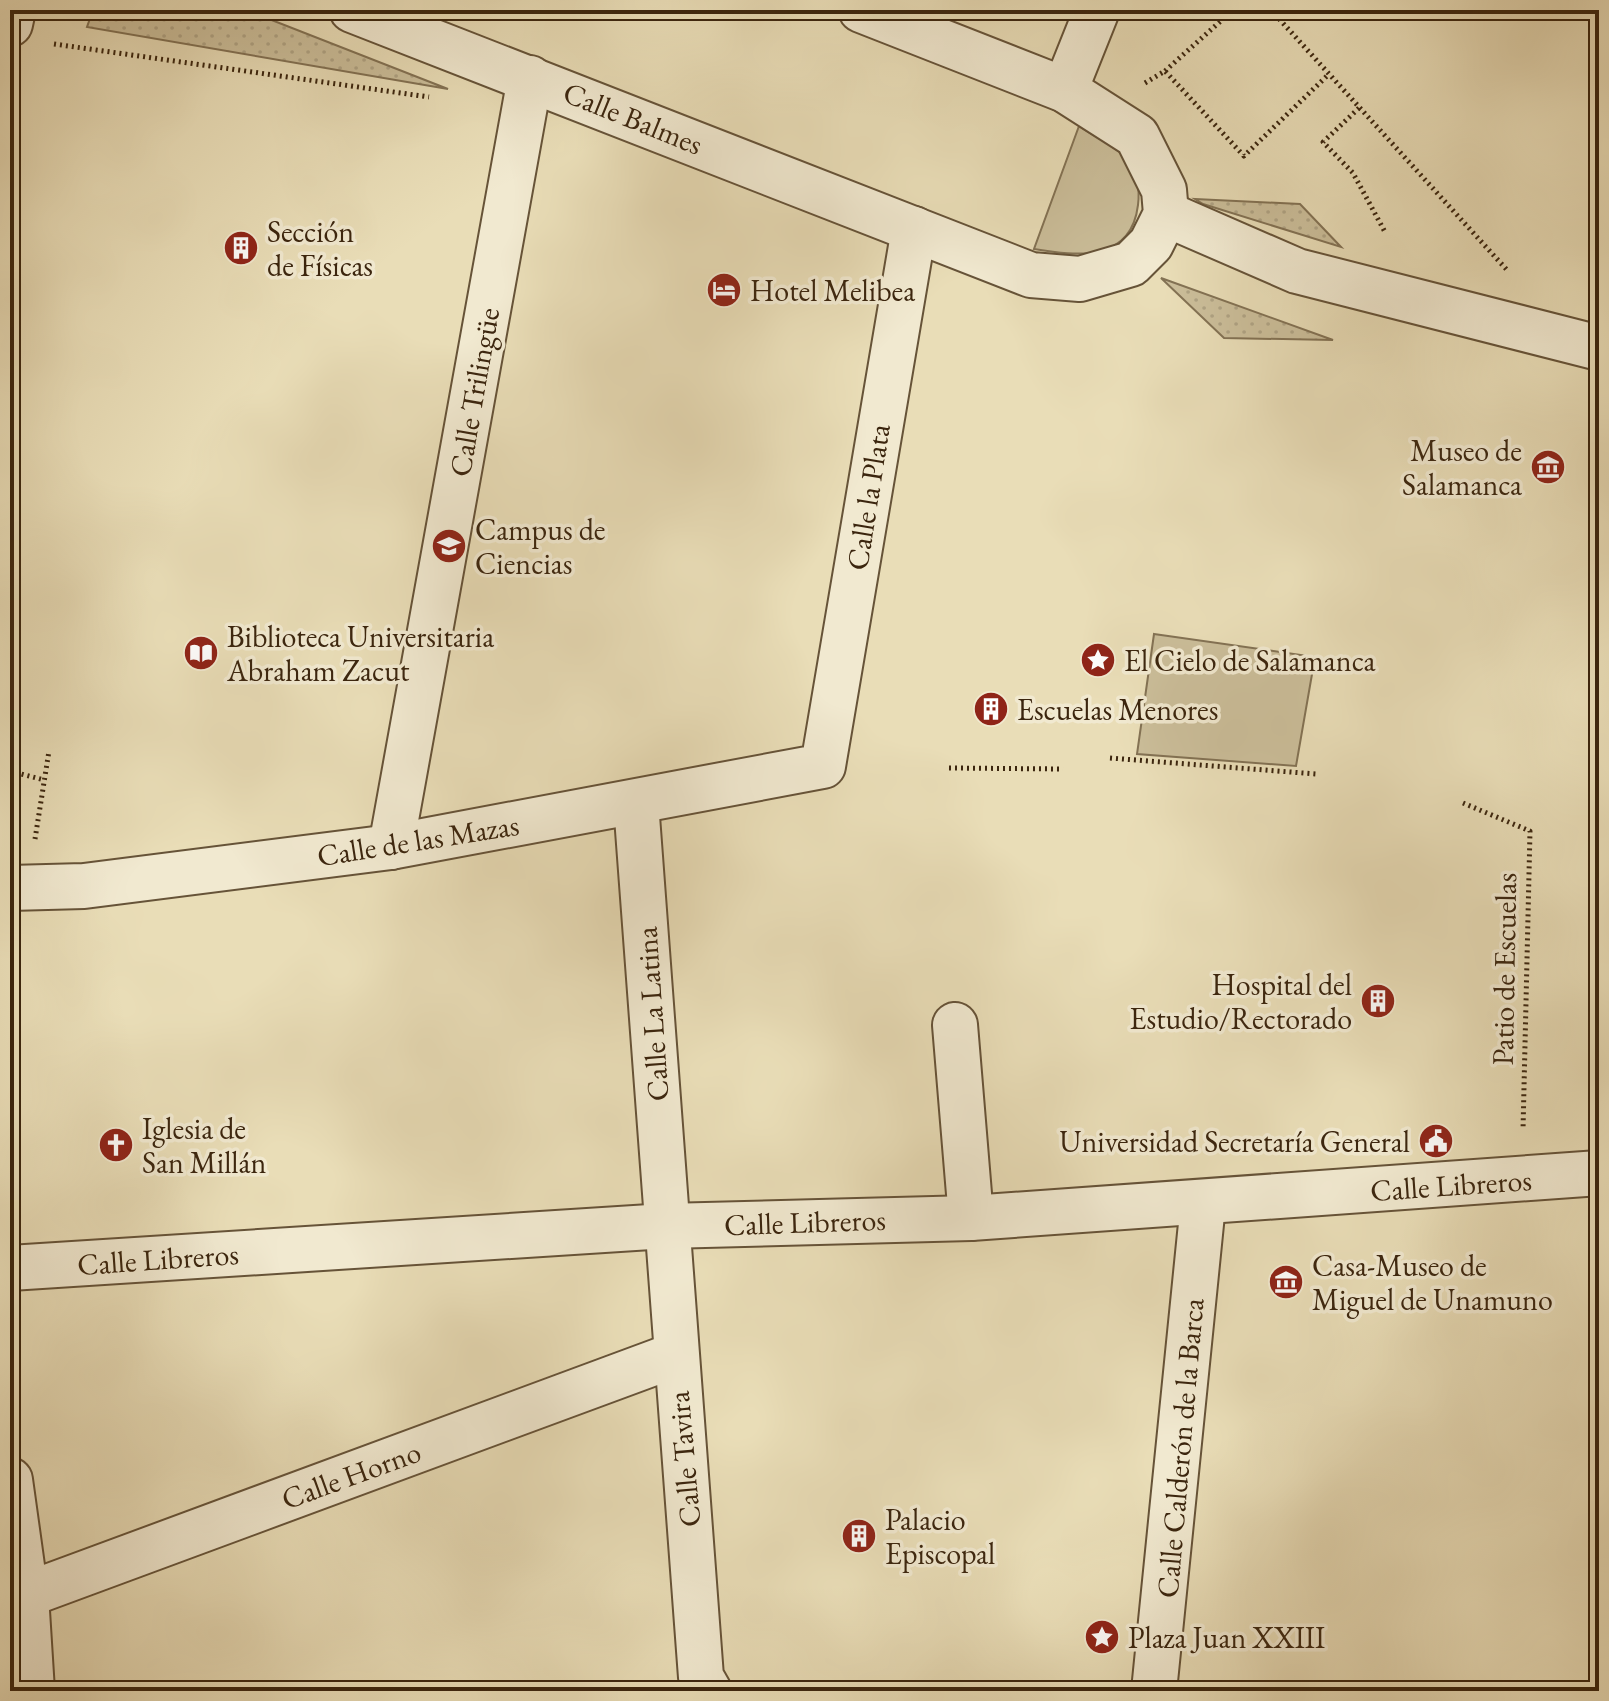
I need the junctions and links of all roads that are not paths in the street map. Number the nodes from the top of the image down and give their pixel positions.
1 (13, 10) edge
2 (352, 10) edge
3 (861, 10) edge
4 (1097, 10) edge
5 (28, 34) edge
6 (530, 78) junction
7 (1065, 90) junction
8 (1166, 214) junction
9 (914, 229) junction
10 (1599, 348) edge
11 (823, 766) joint
12 (636, 803) junction
13 (391, 847) junction
14 (19, 888) edge
15 (955, 1025) dead end
16 (1599, 1173) edge
17 (1203, 1204) junction
18 (971, 1218) junction
19 (666, 1226) junction
20 (10, 1268) edge
21 (675, 1355) junction
22 (10, 1480) edge
23 (26, 1595) junction
24 (32, 1691) edge
25 (709, 1691) edge
26 (1154, 1691) edge

1 - 5 street
2 - 6 street, Calle Balmes
3 - 7 street
4 - 7 street
6 - 9 street, Calle Balmes
6 - 13 street, Calle Trilingüe
7 - 8 street
8 - 9 street, Calle Balmes
8 - 10 street
9 - 11 street, Calle la Plata
11 - 12 street, Calle de las Mazas
12 - 13 street, Calle de las Mazas
12 - 19 street, Calle La Latina
13 - 14 street, Calle de las Mazas
15 - 18 street
16 - 17 street, Calle Libreros
17 - 18 street, Calle Libreros
17 - 26 street, Calle Calderón de la Barca
18 - 19 street, Calle Libreros
19 - 20 street, Calle Libreros
19 - 21 street, Calle Tavira
21 - 23 street, Calle Horno
21 - 25 street, Calle Tavira
22 - 23 street
23 - 24 street

